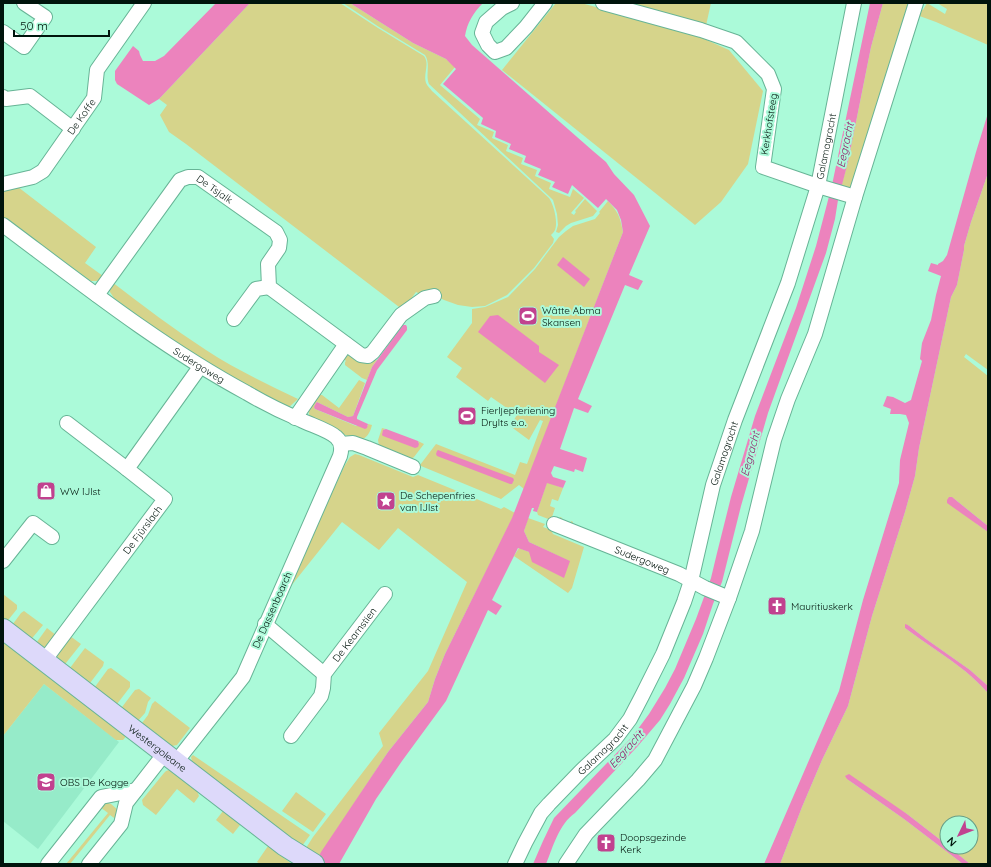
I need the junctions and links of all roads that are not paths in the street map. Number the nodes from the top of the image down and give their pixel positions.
1 (24, 3) edge
2 (144, 3) edge
3 (512, 3) edge
4 (545, 3) edge
5 (603, 3) edge
6 (854, 3) edge
7 (916, 3) edge
8 (4, 34) edge
9 (3, 97) edge
10 (73, 129) junction
11 (3, 184) edge
12 (823, 187) junction
13 (849, 195) junction
14 (3, 225) edge
15 (269, 287) junction
16 (97, 295) junction
17 (434, 296) dead end
18 (234, 319) dead end
19 (346, 344) junction
20 (200, 367) junction
21 (295, 418) junction
22 (66, 423) dead end
23 (341, 444) junction
24 (413, 467) dead end
25 (127, 469) junction
26 (554, 524) dead end
27 (52, 538) dead end
28 (3, 561) edge
29 (691, 581) junction
30 (385, 594) dead end
31 (724, 596) junction
32 (265, 624) junction
33 (3, 629) edge
34 (44, 661) junction
35 (324, 674) junction
36 (291, 736) dead end
37 (170, 758) junction
38 (136, 790) junction
39 (312, 863) edge
40 (48, 864) edge
41 (89, 864) edge
42 (515, 864) edge
43 (566, 864) edge

1 - 8 street
2 - 10 street, De Koffe
3 - 4 street
5 - 12 street, Kerkhofsteeg
6 - 12 street, Galamagracht
7 - 13 street
9 - 10 street
10 - 11 street, De Koffe
12 - 13 street, Kerkhofsteeg
12 - 29 street, Galamagracht
13 - 31 street
14 - 16 street, Sudergoweg
15 - 16 street, De Tsjalk
15 - 18 street
15 - 19 street
16 - 20 street, Sudergoweg
17 - 19 street
19 - 21 street
20 - 21 street, Sudergoweg
20 - 25 street
21 - 23 street, Sudergoweg
22 - 25 street
23 - 24 street
23 - 32 street, De Dassenboarch
25 - 34 street, De Fjûrslach
26 - 29 street, Sudergoweg
27 - 28 street
29 - 31 street, Sudergoweg
29 - 42 street, Galamagracht
30 - 35 street, De Kearnstien
31 - 43 street
32 - 35 street
32 - 37 street, De Dassenboarch
33 - 34 street, Westergoleane
34 - 37 street, Westergoleane
35 - 36 street
37 - 38 street, De Dassenboarch
37 - 39 street, Westergoleane
38 - 40 street
38 - 41 street, De Dassenboarch

